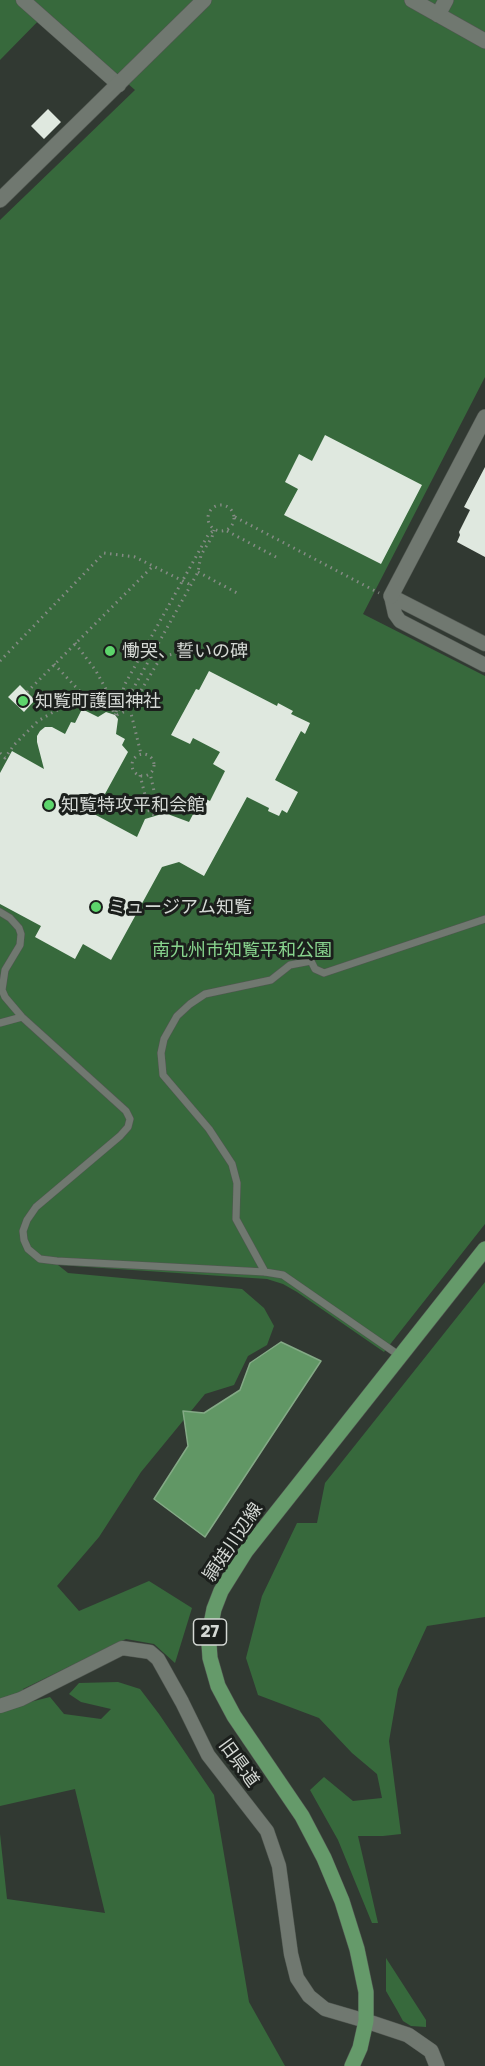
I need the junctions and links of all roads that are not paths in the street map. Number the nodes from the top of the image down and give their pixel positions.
1 (23, 0) edge
2 (204, 0) edge
3 (412, 0) edge
4 (446, 0) edge
5 (438, 15) junction
6 (485, 41) edge
7 (118, 85) junction
8 (0, 200) edge
9 (485, 417) edge
10 (391, 596) junction
11 (485, 644) edge
12 (485, 665) edge
13 (0, 912) edge
14 (485, 919) edge
15 (22, 1017) junction
16 (0, 1023) edge
17 (485, 1249) edge
18 (266, 1272) junction
19 (400, 1356) junction
20 (0, 1706) edge
21 (366, 2021) junction
22 (352, 2066) edge
23 (437, 2066) edge

1 - 7 street
2 - 7 street
3 - 5 street
4 - 5 street
5 - 6 street
7 - 8 street
9 - 10 street
10 - 11 street
10 - 12 street
13 - 15 lane
14 - 18 lane
15 - 16 lane
15 - 18 lane
17 - 19 main road, 頴娃川辺線 / 27
18 - 19 lane
19 - 21 main road, 頴娃川辺線 / 27
20 - 21 street, 旧県道
21 - 22 main road, 頴娃川辺線 / 27
21 - 23 street

